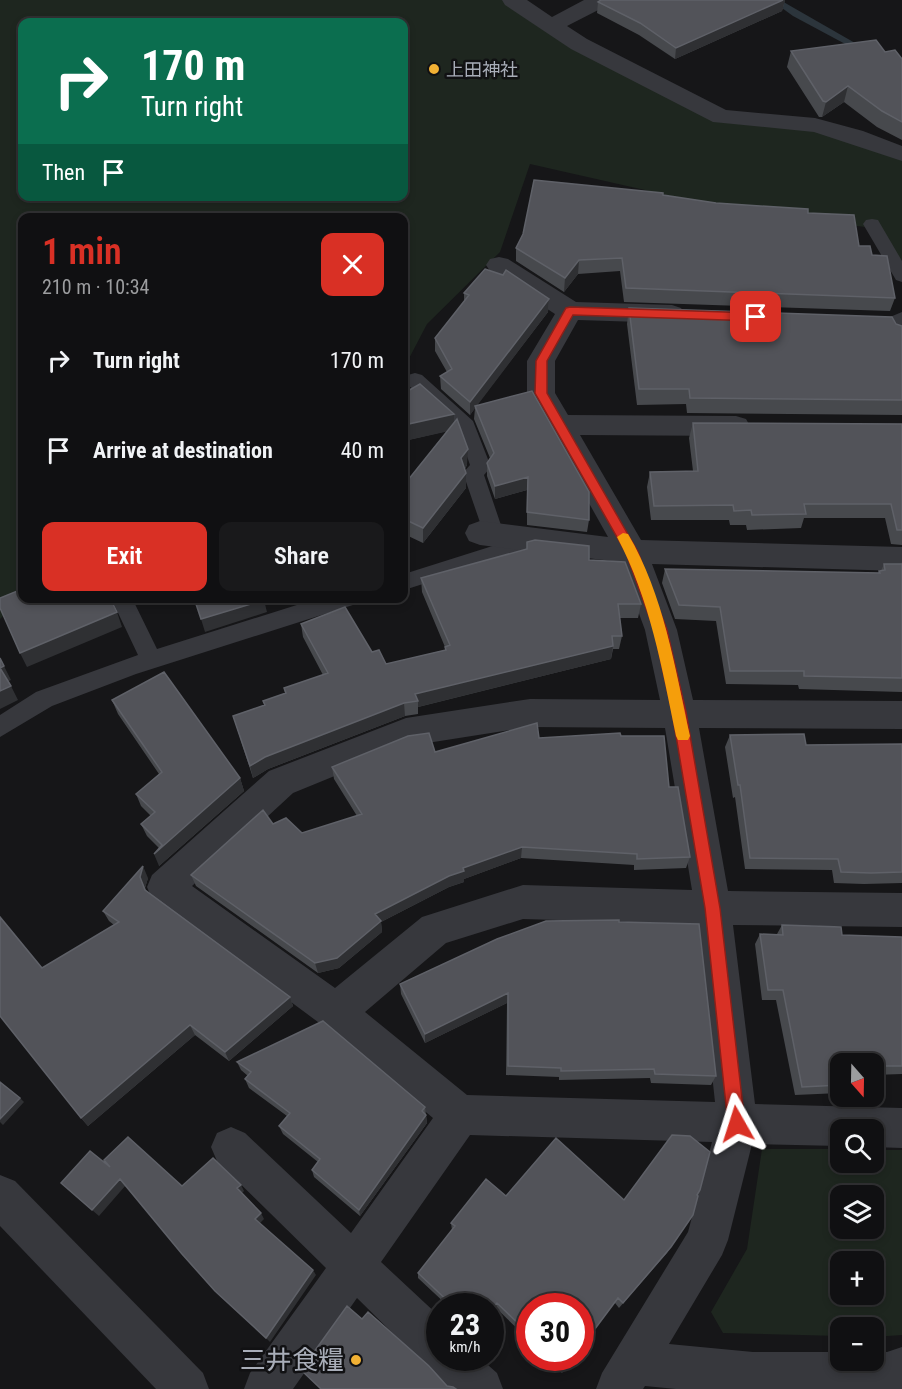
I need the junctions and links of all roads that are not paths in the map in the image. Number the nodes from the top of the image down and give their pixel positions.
1 (513, 0) edge
2 (600, 0) edge
3 (551, 26) junction
4 (902, 154) edge
5 (872, 224) dead end
6 (499, 265) dead end
7 (902, 276) edge
8 (570, 311) junction
9 (698, 315) edge
10 (415, 380) dead end
11 (558, 425) junction
12 (760, 426) edge
13 (487, 533) joint
14 (546, 541) junction
15 (632, 552) junction
16 (902, 559) edge
17 (408, 581) edge
18 (124, 603) edge
19 (302, 603) edge
20 (333, 603) edge
21 (292, 617) junction
22 (152, 660) junction
23 (679, 712) junction
24 (902, 715) edge
25 (0, 727) edge
26 (713, 908) junction
27 (902, 910) edge
28 (336, 1012) junction
29 (460, 1115) junction
30 (737, 1124) junction
31 (902, 1128) edge
32 (231, 1147) dead end
33 (0, 1196) edge
34 (354, 1264) junction
35 (426, 1334) edge
36 (902, 1369) edge
37 (462, 1371) edge
38 (626, 1376) edge
39 (187, 1389) edge
40 (266, 1389) edge
41 (481, 1389) edge

1 - 3 street
2 - 3 street
3 - 4 street
5 - 7 lane
6 - 8 street
8 - 9 street
8 - 11 street
10 - 13 lane
11 - 12 street
11 - 15 street
13 - 14 street
14 - 15 street
14 - 17 lane
15 - 16 street
15 - 23 street
18 - 22 lane
19 - 21 lane
20 - 21 lane
21 - 22 lane
22 - 25 lane
23 - 24 street
23 - 26 street
23 - 28 street
26 - 27 street
26 - 28 street
26 - 30 street
28 - 29 street
29 - 30 street
29 - 34 street
30 - 31 street
30 - 38 street
32 - 34 street
33 - 39 street
34 - 35 street
34 - 40 street
36 - 38 street
37 - 41 street

